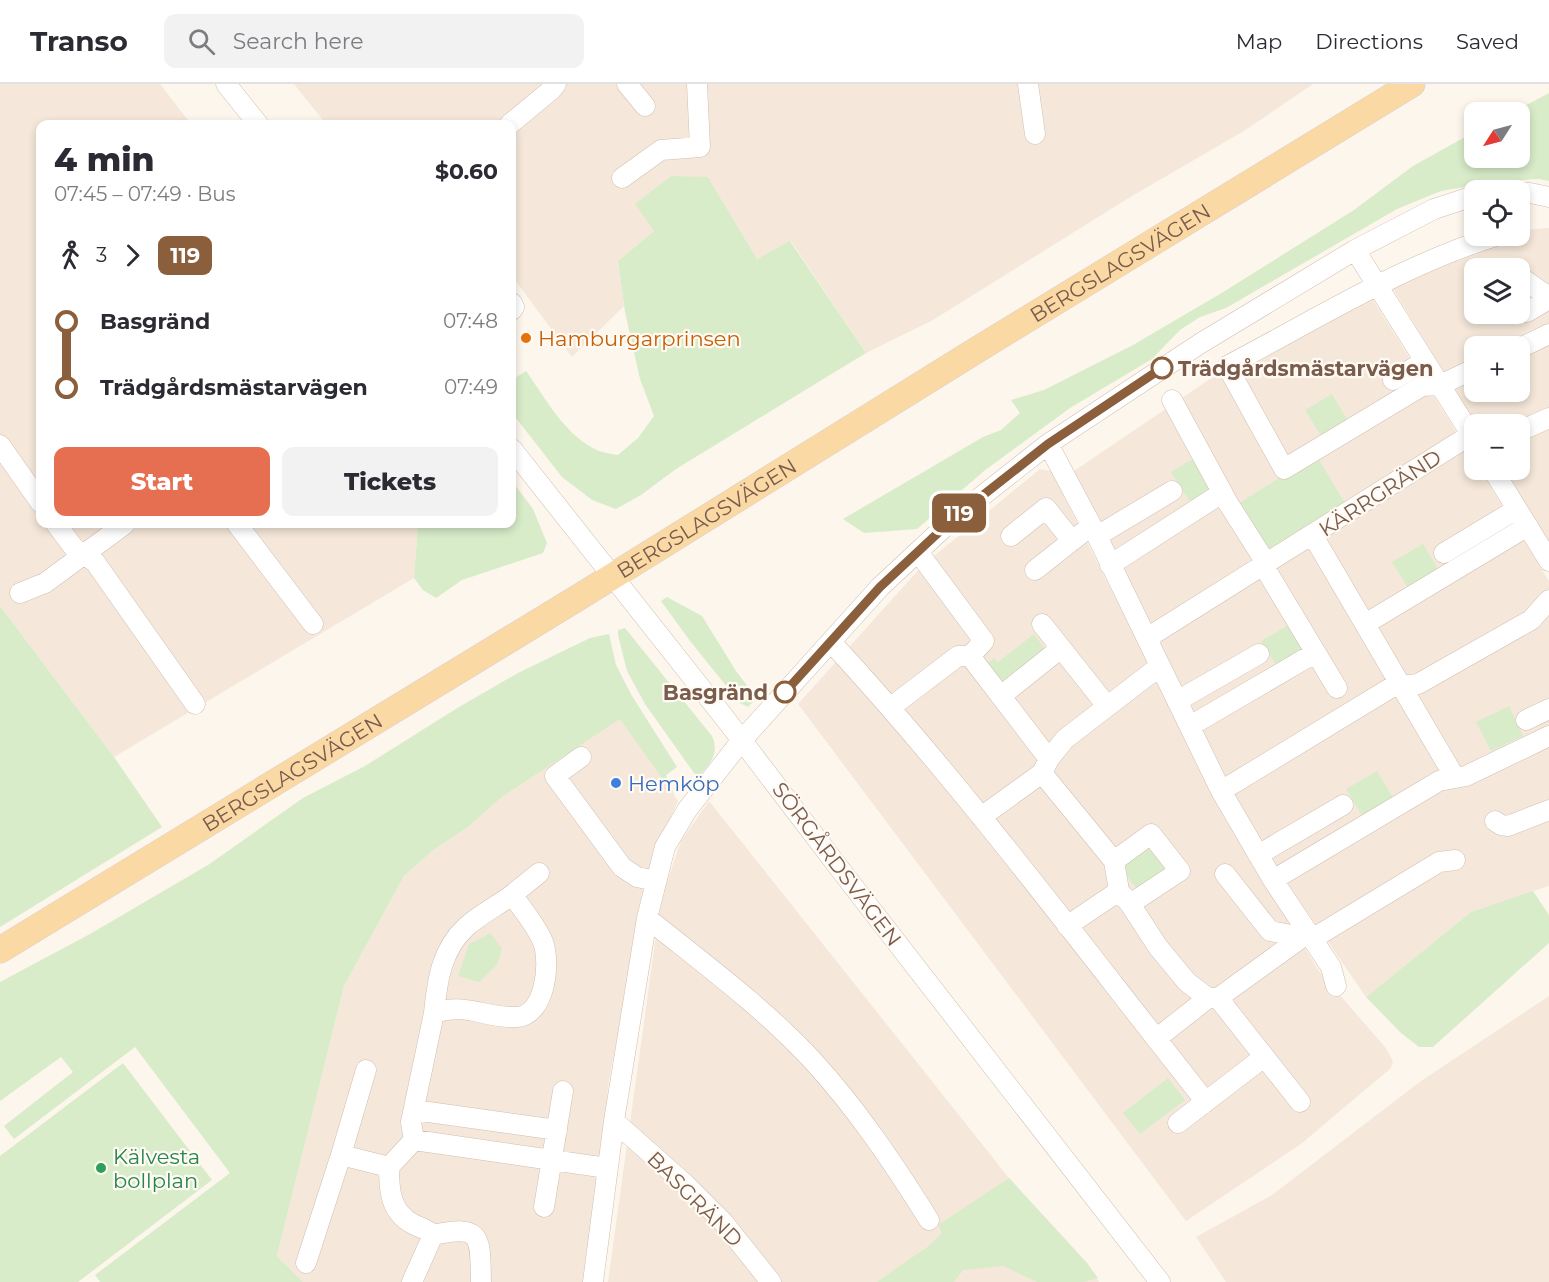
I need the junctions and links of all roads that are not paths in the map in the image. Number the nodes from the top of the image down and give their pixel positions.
1 (226, 84) edge
2 (556, 84) edge
3 (627, 84) edge
4 (697, 84) edge
5 (1028, 84) edge
6 (1412, 84) edge
7 (645, 106) dead end
8 (255, 120) edge
9 (515, 120) edge
10 (1035, 134) dead end
11 (622, 178) dead end
12 (1530, 193) edge
13 (1549, 197) edge
14 (1464, 199) edge
15 (1464, 246) edge
16 (1355, 250) junction
17 (1530, 284) edge
18 (1378, 286) junction
19 (1549, 298) edge
20 (1530, 310) edge
21 (1549, 334) edge
22 (1530, 343) edge
23 (1423, 356) junction
24 (1464, 374) edge
25 (1391, 375) dead end
26 (1440, 385) junction
27 (1172, 400) dead end
28 (1549, 418) edge
29 (1464, 422) edge
30 (1530, 427) edge
31 (1464, 441) edge
32 (1048, 444) junction
33 (0, 445) edge
34 (516, 454) edge
35 (1499, 480) edge
36 (1172, 491) dead end
37 (1222, 493) junction
38 (36, 496) edge
39 (1515, 505) junction
40 (1528, 526) junction
41 (59, 528) edge
42 (120, 528) edge
43 (240, 528) edge
44 (1312, 534) junction
45 (1011, 536) dead end
46 (1096, 536) junction
47 (1072, 541) junction
48 (1546, 551) edge
49 (918, 552) junction
50 (1444, 553) dead end
51 (84, 555) junction
52 (1265, 564) junction
53 (1110, 565) junction
54 (1035, 570) dead end
55 (612, 577) junction
56 (20, 593) dead end
57 (1549, 600) edge
58 (313, 624) dead end
59 (1041, 624) dead end
60 (1365, 624) junction
61 (1147, 638) junction
62 (831, 642) junction
63 (1061, 648) junction
64 (1316, 653) junction
65 (1259, 654) dead end
66 (970, 656) junction
67 (1160, 666) junction
68 (1402, 685) junction
69 (1337, 688) dead end
70 (1001, 696) junction
71 (195, 704) dead end
72 (1107, 706) junction
73 (891, 707) junction
74 (1549, 709) edge
75 (1183, 712) junction
76 (1526, 720) dead end
77 (1549, 736) edge
78 (742, 740) junction
79 (581, 757) dead end
80 (1046, 766) junction
81 (1454, 776) junction
82 (1221, 791) junction
83 (1343, 805) dead end
84 (1549, 810) edge
85 (981, 817) junction
86 (1495, 821) dead end
87 (1261, 859) junction
88 (1455, 860) dead end
89 (1114, 861) junction
90 (539, 873) dead end
91 (1225, 874) dead end
92 (1273, 880) junction
93 (656, 881) junction
94 (512, 895) junction
95 (1124, 897) junction
96 (646, 918) junction
97 (1067, 926) junction
98 (1307, 936) junction
99 (0, 950) edge
100 (1336, 986) dead end
101 (1213, 998) junction
102 (434, 1013) junction
103 (1156, 1039) junction
104 (1264, 1057) junction
105 (366, 1070) dead end
106 (563, 1091) dead end
107 (1206, 1102) junction
108 (1300, 1102) dead end
109 (414, 1110) junction
110 (614, 1121) junction
111 (1178, 1123) dead end
112 (557, 1130) junction
113 (414, 1140) junction
114 (341, 1155) junction
115 (552, 1160) junction
116 (390, 1167) junction
117 (607, 1168) junction
118 (544, 1207) dead end
119 (929, 1220) dead end
120 (433, 1235) junction
121 (306, 1263) dead end
122 (412, 1282) edge
123 (481, 1282) edge
124 (593, 1282) edge
125 (771, 1282) edge
126 (1160, 1282) edge

1 - 8 street
2 - 9 street
3 - 7 street
4 - 11 street
5 - 10 street
6 - 55 main road, BERGSLAGSVÄGEN
12 - 13 street
14 - 16 street
15 - 18 street
16 - 18 street, KÄRRGRÄND
16 - 32 street
17 - 19 street
18 - 23 street, KÄRRGRÄND
18 - 26 street
19 - 20 street
21 - 22 street
23 - 25 street
23 - 26 street, KÄRRGRÄND
24 - 26 street
26 - 29 street, KÄRRGRÄND
27 - 37 street
28 - 30 street
31 - 44 street, KÄRRGRÄND
32 - 46 street
32 - 49 street
33 - 38 street
34 - 55 street, SÖRGÅRDSVÄGEN
35 - 39 street
36 - 46 street
37 - 52 street
37 - 53 street
39 - 40 street
39 - 50 street
40 - 48 street
40 - 60 street
41 - 51 street
42 - 51 street
43 - 58 street
44 - 52 street
44 - 60 street, KÄRRGRÄND
45 - 47 street
46 - 47 street
46 - 53 street
47 - 54 street
49 - 62 street
49 - 66 street
51 - 56 street
51 - 71 street
52 - 61 street
52 - 64 street
53 - 61 street
55 - 78 street, SÖRGÅRDSVÄGEN
55 - 99 main road, BERGSLAGSVÄGEN
57 - 68 street
59 - 63 street
60 - 68 street, KÄRRGRÄND
61 - 67 street
62 - 73 street
62 - 78 street
63 - 70 street
63 - 72 street
64 - 69 street
64 - 75 street
65 - 75 street
66 - 70 street
66 - 73 street
67 - 72 street
67 - 75 street
68 - 81 street, KÄRRGRÄND
68 - 82 street
70 - 80 street
72 - 80 street
73 - 85 street
74 - 76 street
75 - 82 street
77 - 81 street
78 - 93 street
78 - 126 street, SÖRGÅRDSVÄGEN
79 - 93 street
80 - 85 street
80 - 89 street
81 - 92 street
82 - 87 street
83 - 87 street
84 - 86 street
85 - 97 street
87 - 92 street
88 - 98 street
89 - 95 street
89 - 95 street
90 - 94 street
91 - 98 street
92 - 98 street
93 - 96 street
94 - 102 street
94 - 102 street
95 - 97 street
95 - 101 street
96 - 110 street
96 - 119 street
97 - 103 street
98 - 100 street
98 - 101 street
101 - 103 street
101 - 104 street
102 - 109 street
103 - 107 street
104 - 107 street
104 - 108 street
105 - 114 street
106 - 112 street
107 - 111 street
109 - 112 street
109 - 113 street
110 - 117 street
110 - 125 street, BASGRÄND
112 - 115 street
113 - 115 street
113 - 116 street
114 - 116 street
114 - 121 street
115 - 117 street
115 - 118 street
116 - 120 street
117 - 124 street
120 - 122 street
120 - 123 street

